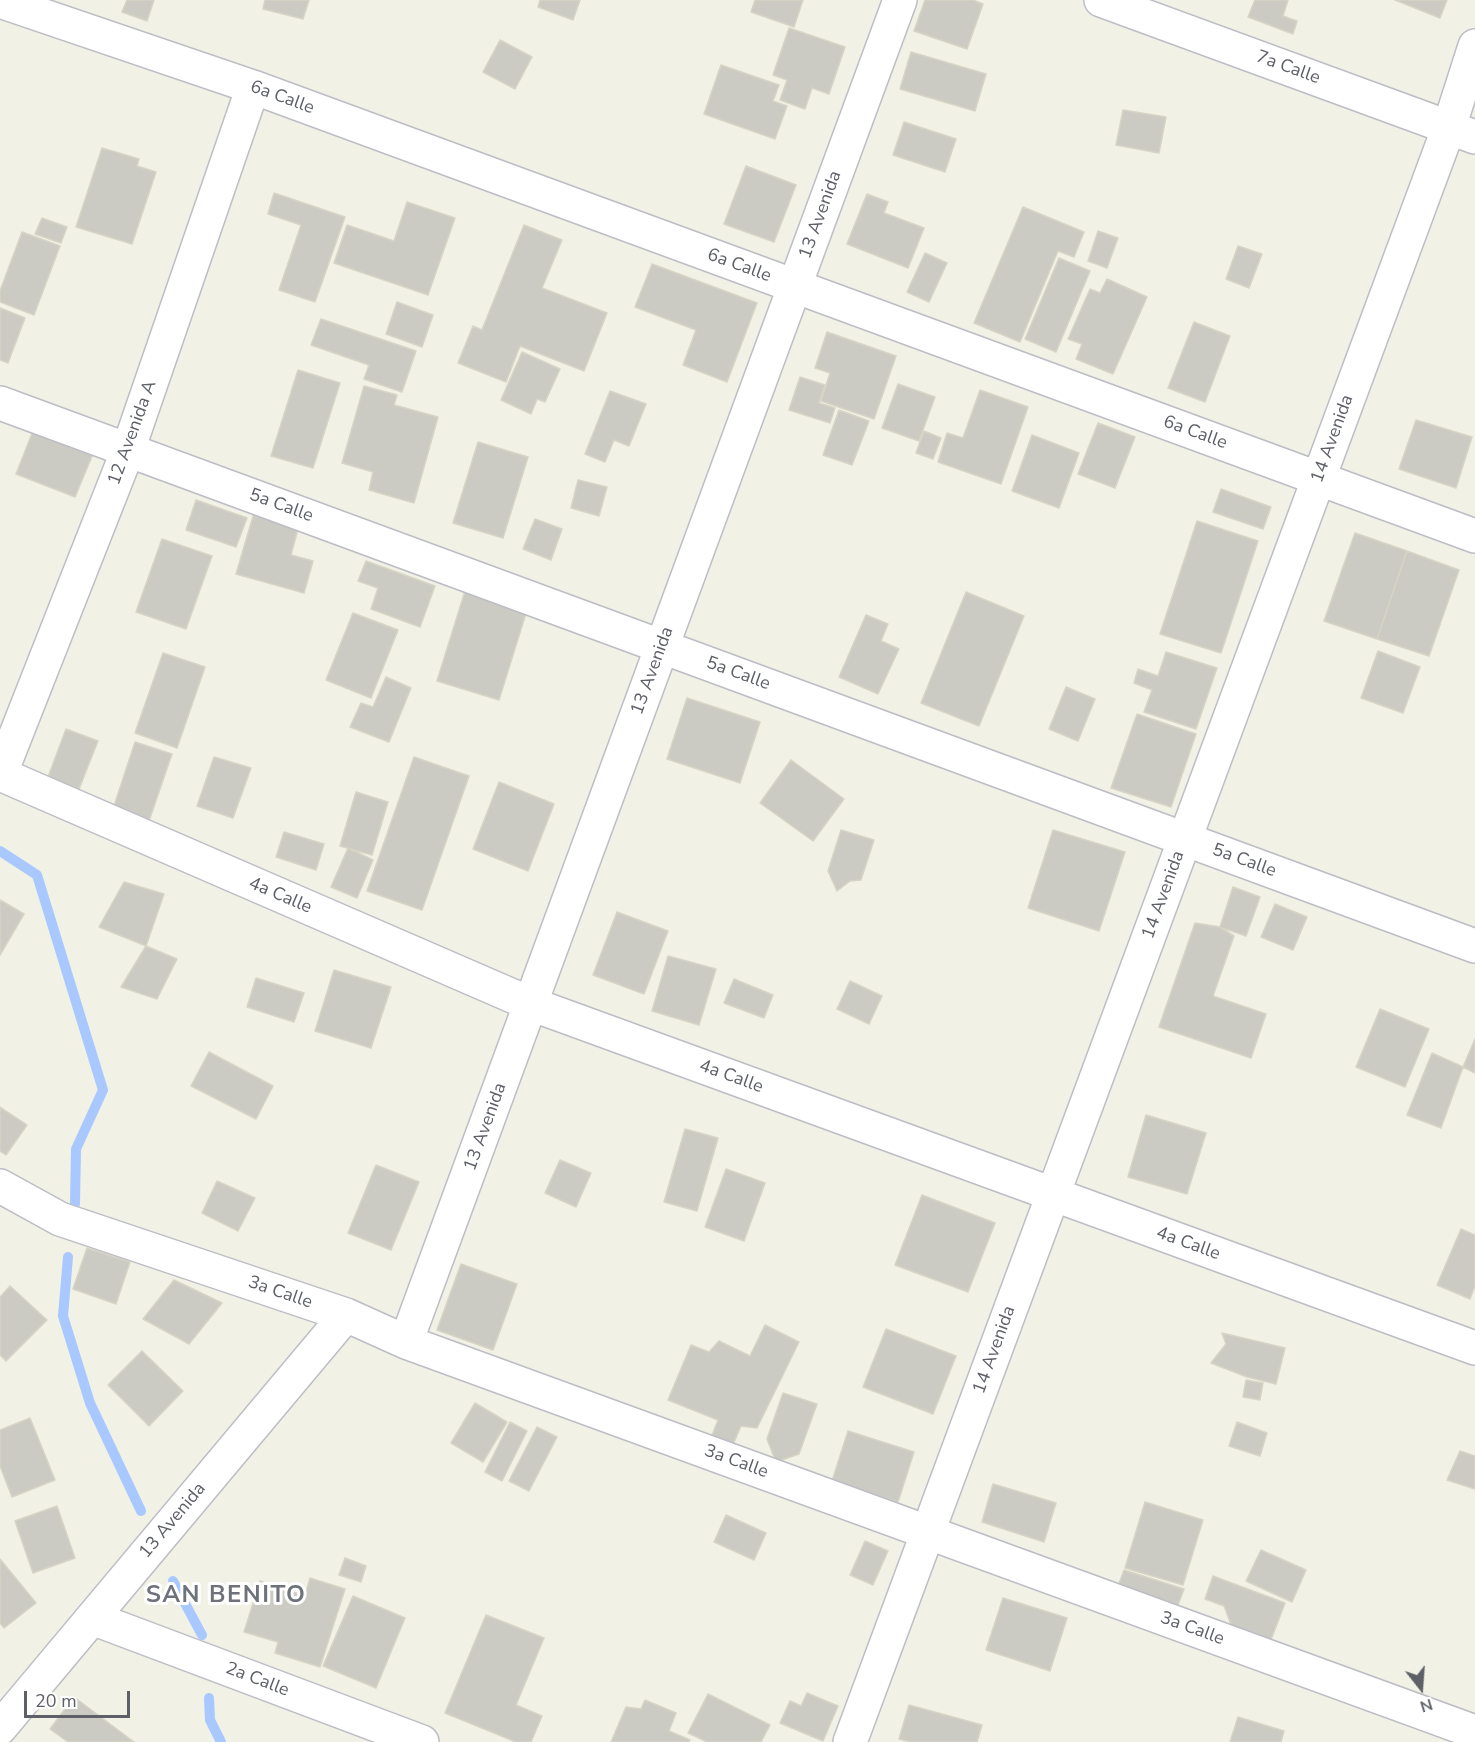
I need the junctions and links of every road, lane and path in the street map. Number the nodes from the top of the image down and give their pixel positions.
1 (900, 0) edge
2 (1101, 0) edge
3 (0, 1) edge
4 (1475, 46) edge
5 (253, 87) junction
6 (1462, 132) edge
7 (795, 286) junction
8 (0, 402) edge
9 (128, 450) junction
10 (1318, 479) junction
11 (1475, 536) edge
12 (663, 646) junction
13 (0, 774) edge
14 (1185, 839) junction
15 (1475, 946) edge
16 (531, 1004) junction
17 (0, 1186) edge
18 (1053, 1194) junction
19 (346, 1315) junction
20 (406, 1342) junction
21 (1475, 1348) edge
22 (928, 1532) junction
23 (92, 1618) junction
24 (1470, 1727) edge
25 (0, 1728) edge
26 (422, 1742) edge
27 (850, 1742) edge

1 - 7 street, 13 Avenida
2 - 6 street, 7a Calle
3 - 5 street, 6a Calle
4 - 6 street, 14 Avenida
5 - 7 street, 6a Calle
5 - 9 street, 12 Avenida A
6 - 10 street, 14 Avenida
7 - 10 street, 6a Calle
7 - 12 street, 13 Avenida
8 - 9 street, 5a Calle
9 - 12 street, 5a Calle
9 - 13 street, 12 Avenida A
10 - 11 street, 6a Calle
10 - 14 street, 14 Avenida
12 - 14 street, 5a Calle
12 - 16 street, 13 Avenida
13 - 16 street, 4a Calle
14 - 15 street, 5a Calle
14 - 18 street, 14 Avenida
16 - 18 street, 4a Calle
16 - 20 street, 13 Avenida
17 - 19 street, 3a Calle
18 - 21 street, 4a Calle
18 - 22 street, 14 Avenida
19 - 20 street, 3a Calle
19 - 23 street, 13 Avenida
20 - 22 street, 3a Calle
22 - 24 street, 3a Calle
22 - 27 street, 14 Avenida
23 - 25 street, 13 Avenida
23 - 26 street, 2a Calle

